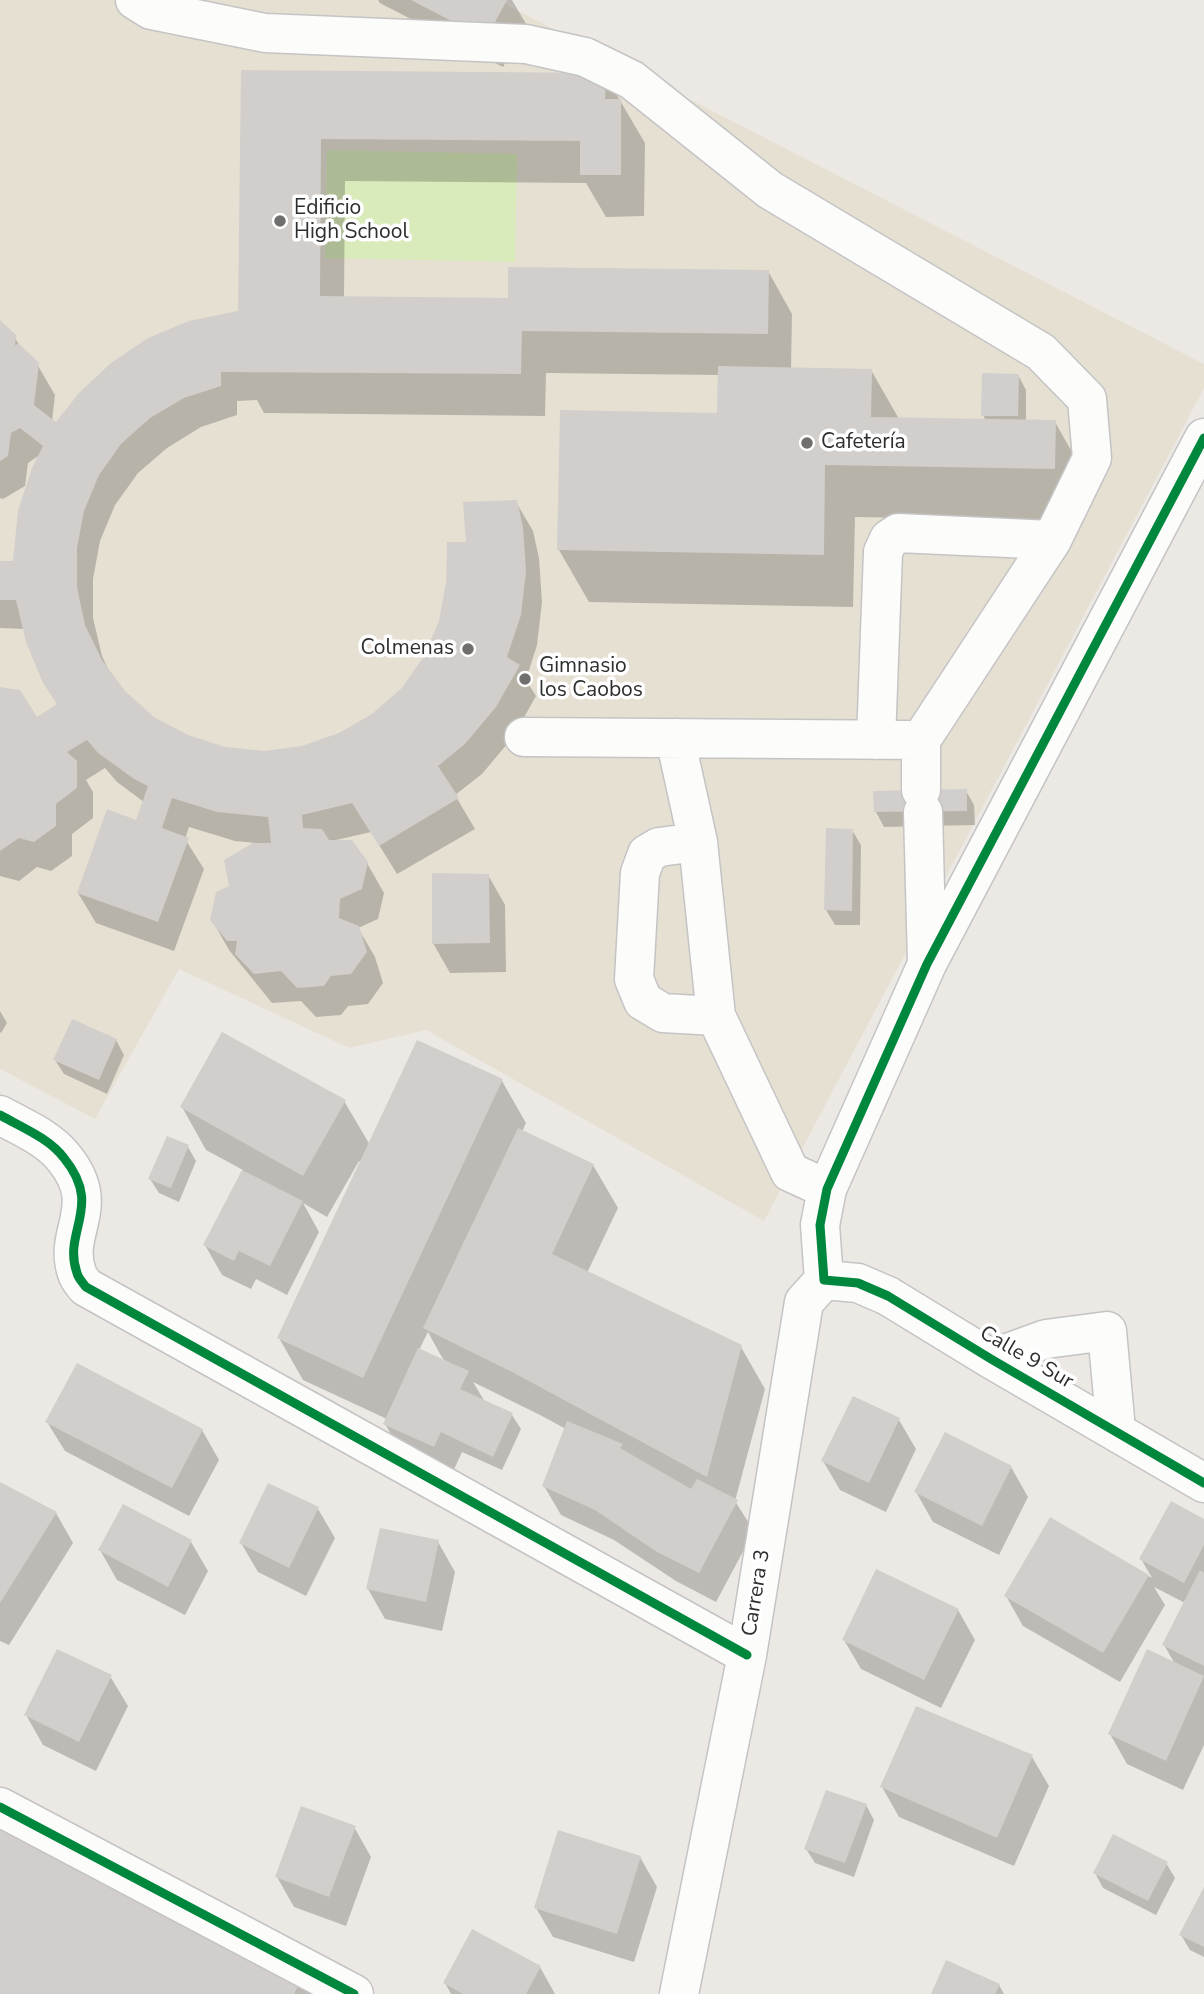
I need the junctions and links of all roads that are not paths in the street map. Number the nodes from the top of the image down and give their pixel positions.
1 (135, 0) edge
2 (1204, 438) edge
3 (1052, 540) junction
4 (524, 737) dead end
5 (675, 738) junction
6 (876, 740) junction
7 (921, 740) junction
8 (698, 842) junction
9 (927, 964) junction
10 (716, 1016) junction
11 (0, 1115) edge
12 (827, 1189) junction
13 (824, 1280) junction
14 (990, 1359) junction
15 (1116, 1430) junction
16 (1204, 1482) edge
17 (747, 1655) junction
18 (0, 1807) edge
19 (354, 1994) edge
20 (679, 1994) edge

1 - 3 street
2 - 9 street
3 - 6 street
3 - 7 street
4 - 5 street
5 - 6 street
5 - 8 street
6 - 7 street
7 - 9 street
8 - 10 street
8 - 10 street
9 - 12 street
10 - 12 street
11 - 17 street
12 - 13 street
13 - 14 street, Calle 9 Sur
13 - 17 street, Carrera 3
14 - 15 street, Calle 9 Sur
14 - 15 street
15 - 16 street, Calle 9 Sur
17 - 20 street, Carrera 3
18 - 19 street

